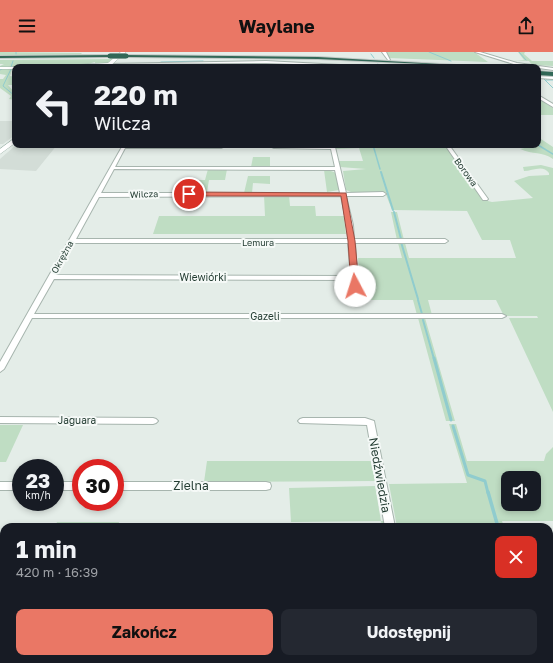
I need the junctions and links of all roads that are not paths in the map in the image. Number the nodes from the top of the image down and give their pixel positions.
1 (384, 52) edge
2 (478, 53) edge
3 (124, 55) edge
4 (109, 57) junction
5 (0, 58) edge
6 (389, 59) dead end
7 (110, 64) edge
8 (186, 64) edge
9 (310, 64) edge
10 (387, 64) edge
11 (431, 64) edge
12 (515, 64) edge
13 (553, 67) edge
14 (0, 68) edge
15 (12, 68) edge
16 (541, 70) edge
17 (541, 71) edge
18 (541, 72) edge
19 (553, 73) edge
20 (553, 78) edge
21 (541, 98) edge
22 (553, 106) edge
23 (12, 142) edge
24 (123, 148) edge
25 (333, 148) edge
26 (449, 148) edge
27 (0, 152) edge
28 (112, 168) junction
29 (337, 169) junction
30 (344, 194) junction
31 (383, 194) dead end
32 (97, 195) junction
33 (485, 199) dead end
34 (352, 241) junction
35 (445, 241) dead end
36 (71, 242) junction
37 (51, 277) junction
38 (354, 278) junction
39 (355, 286) dead end
40 (29, 316) junction
41 (502, 316) dead end
42 (0, 370) edge
43 (0, 420) edge
44 (153, 421) dead end
45 (303, 421) dead end
46 (0, 486) edge
47 (12, 486) edge
48 (124, 486) edge
49 (266, 486) dead end
50 (389, 523) edge

1 - 6 street
2 - 12 street
3 - 4 highway, bridge
3 - 7 main road
3 - 10 highway
3 - 11 highway
4 - 5 highway
4 - 5 highway
8 - 9 street
13 - 16 street
14 - 15 main road
17 - 19 highway
18 - 20 street
21 - 22 street
23 - 27 main road
24 - 28 street, Okrężna
25 - 29 street
26 - 33 street, Borowa
28 - 29 street
28 - 32 street, Okrężna
29 - 30 street
30 - 31 street, Wilcza
30 - 32 street, Wilcza
30 - 34 street
32 - 36 street, Okrężna
34 - 35 street, Lemura
34 - 36 street, Lemura
34 - 38 street
36 - 37 street, Okrężna
37 - 38 street, Wiewiórki
37 - 40 street, Okrężna
38 - 39 street
40 - 41 street, Gazeli
40 - 42 street, Okrężna
43 - 44 street, Jaguara
45 - 50 street, Niedźwiedzia
46 - 47 street
48 - 49 street, Zielna

